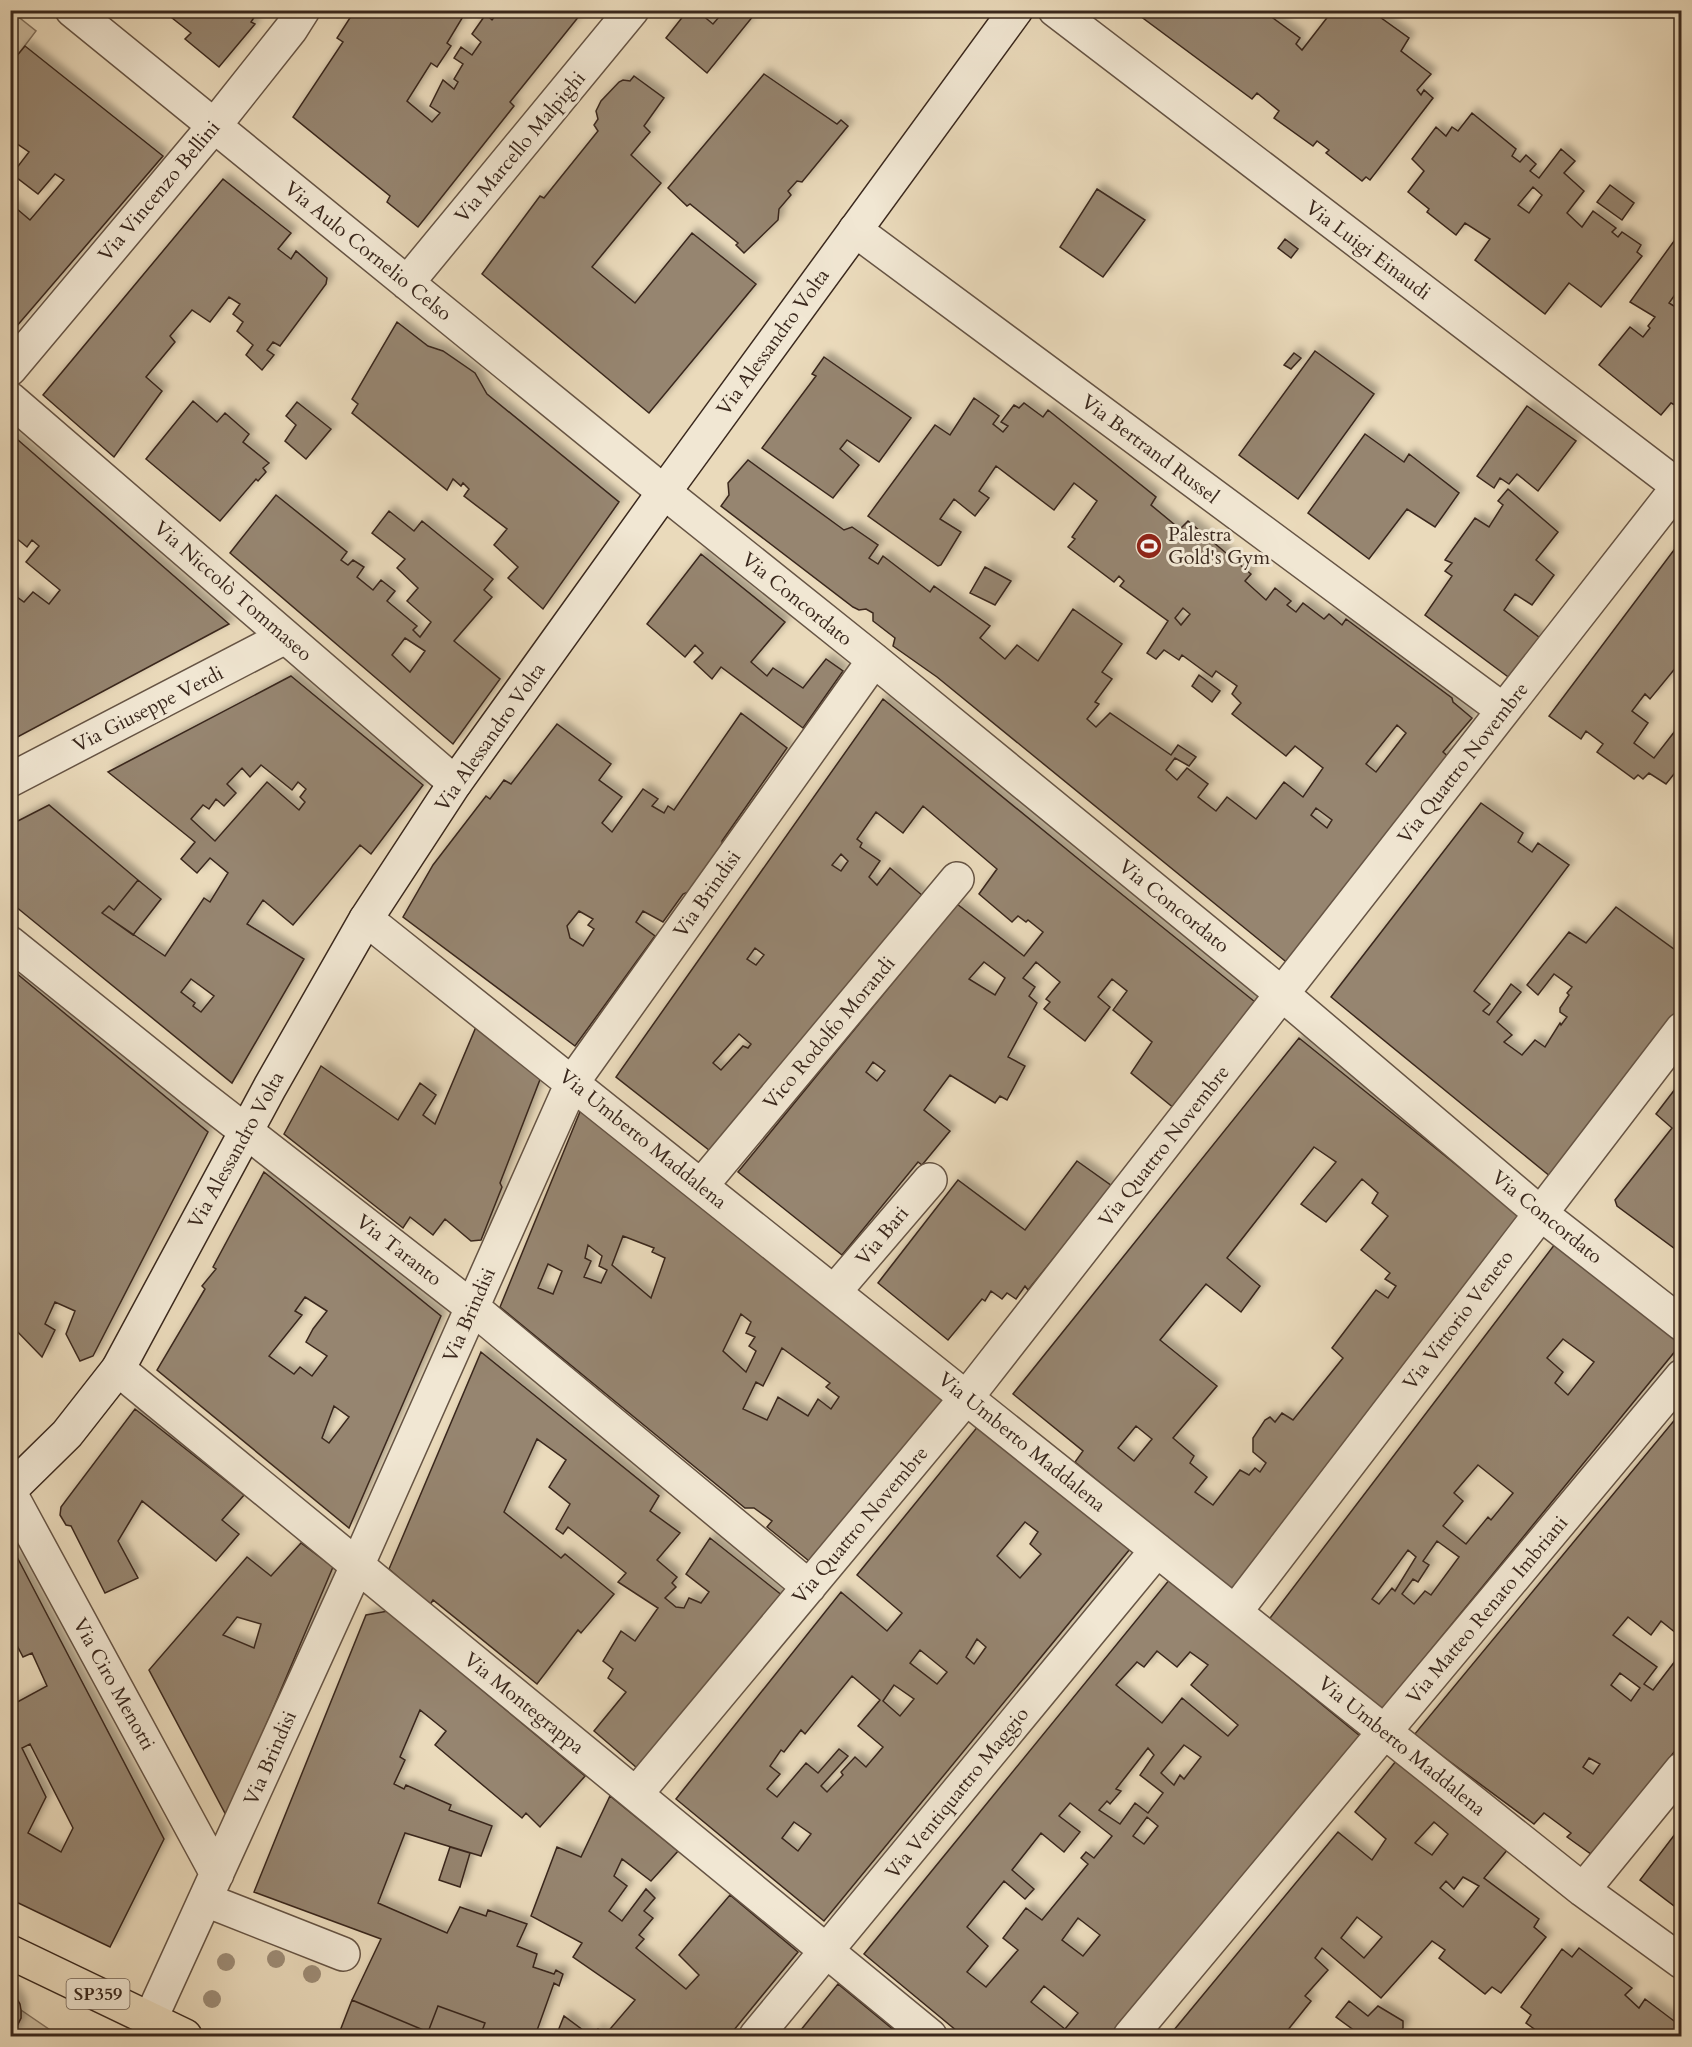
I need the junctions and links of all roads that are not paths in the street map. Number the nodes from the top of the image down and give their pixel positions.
1 (72, 10) edge
2 (303, 10) edge
3 (632, 10) edge
4 (1016, 10) edge
5 (1055, 10) edge
6 (214, 126) junction
7 (855, 230) junction
8 (407, 283) junction
9 (10, 369) edge
10 (10, 399) edge
11 (1681, 486) edge
12 (664, 492) junction
13 (285, 637) junction
14 (874, 660) junction
15 (1503, 710) junction
16 (10, 780) edge
17 (455, 783) junction
18 (957, 879) dead end
19 (366, 919) junction
20 (10, 943) edge
21 (1282, 994) junction
22 (1682, 1029) edge
23 (572, 1083) junction
24 (245, 1130) junction
25 (930, 1180) dead end
26 (701, 1186) junction
27 (1540, 1213) junction
28 (834, 1292) junction
29 (472, 1308) junction
30 (1682, 1324) edge
31 (118, 1369) junction
32 (1682, 1376) edge
33 (966, 1398) junction
34 (10, 1492) edge
35 (1157, 1550) junction
36 (357, 1566) junction
37 (809, 1587) junction
38 (1235, 1612) junction
39 (1385, 1732) junction
40 (1682, 1769) edge
41 (636, 1794) junction
42 (212, 1887) junction
43 (1583, 1890) junction
44 (827, 1951) junction
45 (10, 1952) edge
46 (343, 1954) dead end
47 (1682, 1962) edge
48 (150, 2020) junction
49 (185, 2037) edge
50 (756, 2037) edge
51 (930, 2037) edge
52 (1130, 2037) edge

1 - 6 street, Via Aulo Cornelio Celso
2 - 6 street, Via Vincenzo Bellini
3 - 8 street, Via Marcello Malpighi
4 - 7 street, Via Alessandro Volta
5 - 11 street, Via Luigi Einaudi
6 - 8 street, Via Aulo Cornelio Celso
6 - 9 street, Via Vincenzo Bellini
7 - 12 street, Via Alessandro Volta
7 - 15 street, Via Bertrand Russel
8 - 12 street, Via Aulo Cornelio Celso
10 - 13 street, Via Niccolò Tommaseo
11 - 15 street, Via Quattro Novembre
12 - 14 street, Via Concordato
12 - 17 street, Via Alessandro Volta
13 - 16 street, Via Giuseppe Verdi
13 - 17 street, Via Niccolò Tommaseo
14 - 21 street, Via Concordato
14 - 23 street, Via Brindisi
15 - 21 street, Via Quattro Novembre
17 - 19 street, Via Alessandro Volta
18 - 26 street, Vico Rodolfo Morandi
19 - 23 street, Via Umberto Maddalena
19 - 24 street, Via Alessandro Volta
20 - 24 street, Via Taranto
21 - 27 street, Via Concordato
21 - 33 street, Via Quattro Novembre
22 - 27 street, Via Vittorio Veneto
23 - 26 street, Via Umberto Maddalena
23 - 29 street, Via Brindisi
24 - 29 street, Via Taranto
24 - 31 street, Via Alessandro Volta
25 - 28 street, Via Bari
26 - 28 street, Via Umberto Maddalena
27 - 30 street, Via Concordato
27 - 38 street, Via Vittorio Veneto
28 - 33 street, Via Umberto Maddalena
29 - 36 street, Via Brindisi
29 - 37 street, Via Taranto
31 - 34 street, Via Alessandro Volta
31 - 36 street, Via Montegrappa
32 - 39 street, Via Matteo Renato Imbriani
33 - 35 street, Via Umberto Maddalena
33 - 37 street, Via Quattro Novembre
34 - 42 street, Via Ciro Menotti
35 - 38 street, Via Umberto Maddalena
35 - 44 street, Via Ventiquattro Maggio
36 - 41 street, Via Montegrappa
36 - 42 street, Via Brindisi
37 - 41 street, Via Quattro Novembre
38 - 39 street, Via Umberto Maddalena
39 - 43 street, Via Umberto Maddalena
39 - 52 street, Via Matteo Renato Imbriani
40 - 43 street
41 - 44 street, Via Montegrappa
42 - 46 street
42 - 48 street, Via Brindisi
43 - 47 street, Via Umberto Maddalena
44 - 50 street, Via Ventiquattro Maggio
44 - 51 street, Via Montegrappa
45 - 48 main road, SP359
48 - 49 main road, SP359

